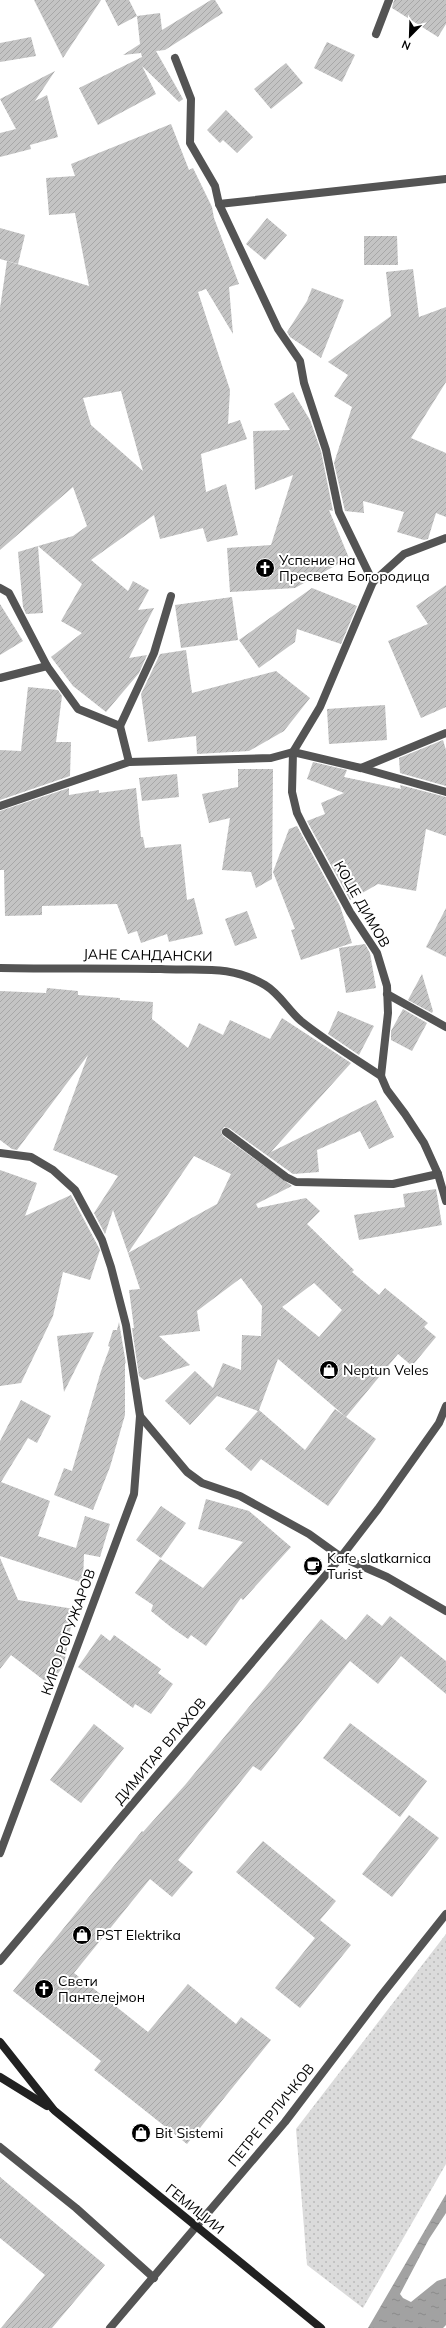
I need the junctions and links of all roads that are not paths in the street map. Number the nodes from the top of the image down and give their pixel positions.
1 (389, 0) edge
2 (376, 34) dead end
3 (175, 58) dead end
4 (446, 179) edge
5 (219, 204) junction
6 (446, 538) edge
7 (373, 582) junction
8 (0, 588) edge
9 (171, 596) dead end
10 (47, 666) junction
11 (0, 678) edge
12 (120, 726) junction
13 (446, 733) edge
14 (294, 752) junction
15 (129, 762) junction
16 (361, 768) junction
17 (446, 792) edge
18 (0, 806) edge
19 (0, 968) edge
20 (387, 994) junction
21 (446, 1027) edge
22 (381, 1076) junction
23 (226, 1132) dead end
24 (0, 1153) edge
25 (438, 1174) junction
26 (446, 1202) edge
27 (446, 1406) edge
28 (140, 1416) junction
29 (340, 1557) junction
30 (446, 1611) edge
31 (0, 1853) edge
32 (446, 1914) edge
33 (0, 1961) edge
34 (0, 2042) edge
35 (0, 2077) edge
36 (54, 2110) junction
37 (0, 2147) edge
38 (154, 2278) junction
39 (110, 2328) edge
40 (321, 2328) edge

1 - 2 street
3 - 5 street
4 - 5 street
5 - 7 street
6 - 7 street
7 - 14 street
8 - 10 street
9 - 12 street
10 - 11 street
10 - 12 street
12 - 15 street
13 - 16 street
14 - 15 street
14 - 16 street
14 - 20 street, КОЦЕ ДИМОВ
15 - 18 street
16 - 17 street
19 - 22 street, ЈАНЕ САНДАНСКИ
20 - 21 street
20 - 22 street, КОЦЕ ДИМОВ
22 - 25 street
23 - 25 street
24 - 28 street, КИРО РОГУЖАРОВ
25 - 26 street
27 - 29 street, ДИМИТАР ВЛАХОВ
28 - 29 street
28 - 31 street, КИРО РОГУЖАРОВ
29 - 30 street
29 - 33 street, ДИМИТАР ВЛАХОВ
32 - 38 street, ПЕТРЕ ПРЛИЧКОВ
34 - 36 main road
35 - 36 main road
36 - 40 main road, ГЕМИЏИИ, bridge
37 - 38 street
38 - 39 street, ПЕТРЕ ПРЛИЧКОВ

